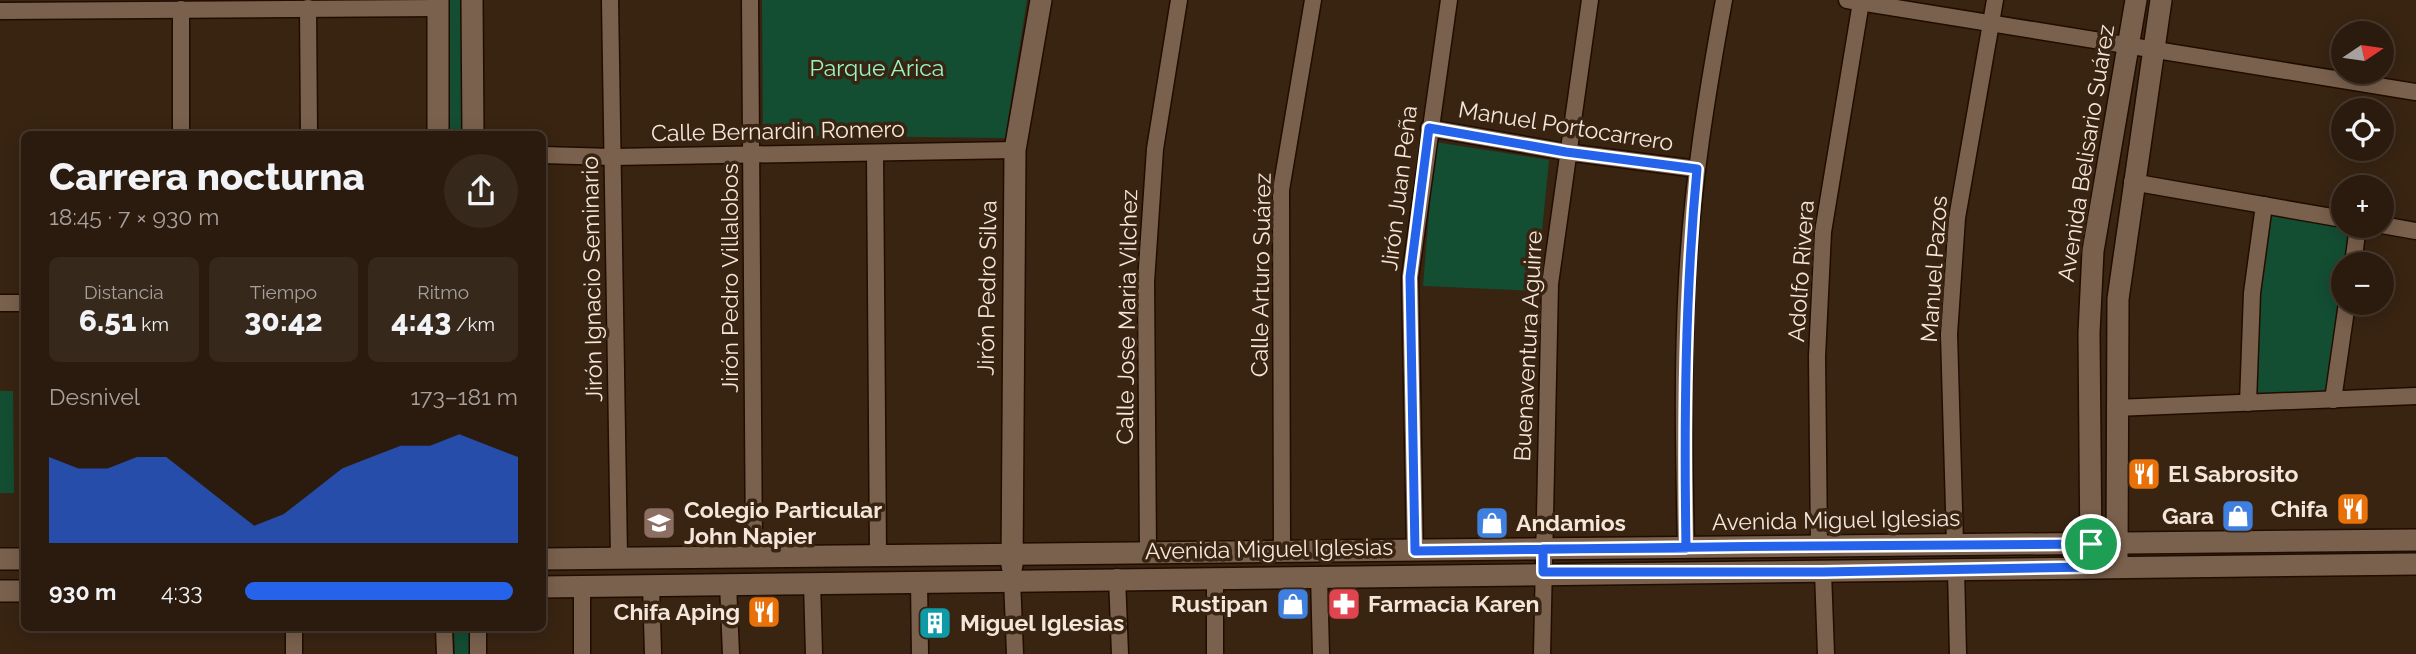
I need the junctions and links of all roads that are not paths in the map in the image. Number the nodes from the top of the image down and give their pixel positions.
1 (472, 0) edge
2 (610, 0) edge
3 (750, 0) edge
4 (1041, 0) edge
5 (1179, 0) edge
6 (1313, 0) edge
7 (1449, 0) edge
8 (1590, 0) edge
9 (1724, 0) edge
10 (1995, 0) edge
11 (2136, 0) edge
12 (2161, 0) edge
13 (1854, 1) edge
14 (438, 4) edge
15 (308, 8) junction
16 (181, 9) junction
17 (0, 11) edge
18 (1991, 23) junction
19 (2128, 45) junction
20 (2153, 49) junction
21 (2416, 92) edge
22 (1429, 128) junction
23 (181, 131) edge
24 (309, 131) edge
25 (438, 131) edge
26 (473, 131) edge
27 (1015, 150) junction
28 (1566, 152) junction
29 (875, 153) junction
30 (546, 155) edge
31 (752, 155) junction
32 (613, 157) junction
33 (1697, 169) junction
34 (2132, 183) junction
35 (2264, 205) junction
36 (2331, 217) edge
37 (2394, 227) edge
38 (2416, 231) edge
39 (0, 303) edge
40 (21, 303) edge
41 (2345, 315) edge
42 (2416, 396) edge
43 (2333, 400) junction
44 (2248, 403) junction
45 (2115, 408) junction
46 (2416, 540) edge
47 (1955, 544) junction
48 (2091, 544) junction
49 (2117, 544) junction
50 (1819, 545) junction
51 (1686, 548) junction
52 (1543, 549) junction
53 (1415, 551) junction
54 (1282, 552) junction
55 (1148, 553) junction
56 (878, 554) junction
57 (1011, 554) junction
58 (754, 556) junction
59 (619, 557) junction
60 (0, 559) edge
61 (21, 559) edge
62 (546, 559) edge
63 (2416, 564) edge
64 (2092, 567) junction
65 (2117, 567) junction
66 (1956, 569) junction
67 (1543, 572) junction
68 (1823, 572) junction
69 (1319, 575) junction
70 (1117, 577) junction
71 (1215, 577) junction
72 (1013, 579) junction
73 (919, 581) junction
74 (812, 582) junction
75 (728, 584) junction
76 (651, 585) junction
77 (582, 586) junction
78 (546, 587) edge
79 (21, 590) edge
80 (0, 591) edge
81 (294, 631) edge
82 (444, 631) edge
83 (478, 631) edge
84 (294, 654) edge
85 (445, 654) edge
86 (478, 654) edge
87 (582, 654) edge
88 (653, 654) edge
89 (731, 654) edge
90 (814, 654) edge
91 (920, 654) edge
92 (1015, 654) edge
93 (1120, 654) edge
94 (1215, 654) edge
95 (1321, 654) edge
96 (1542, 654) edge
97 (1825, 654) edge
98 (1958, 654) edge

1 - 26 main road
2 - 32 street, Jirón Ignacio Seminario
3 - 31 street, Jirón Pedro Villalobos
4 - 27 main road, Jirón Pedro Silva
5 - 55 street, Calle Jose Maria Vilchez
6 - 54 street, Calle Arturo Suárez
7 - 22 street, Jirón Juan Peña
8 - 28 street, Buenaventura Aguirre
9 - 33 street
10 - 18 street, Manuel Pazos
11 - 19 main road, Avenida Belisario Suárez
12 - 20 main road
13 - 18 street
13 - 50 street, Adolfo Rivera
14 - 15 street
14 - 25 main road
15 - 16 street
15 - 24 street
16 - 17 street
16 - 23 street
18 - 19 street
18 - 47 street, Manuel Pazos
19 - 20 street
19 - 48 main road, Avenida Belisario Suárez
20 - 21 street
20 - 34 main road
22 - 28 street, Manuel Portocarrero
22 - 53 street, Jirón Juan Peña
27 - 29 street, Calle Bernardin Romero
27 - 57 main road, Jirón Pedro Silva
28 - 33 street, Manuel Portocarrero
28 - 52 street, Buenaventura Aguirre
29 - 31 street, Calle Bernardin Romero
29 - 56 street
30 - 32 street, Calle Bernardin Romero
31 - 32 street, Calle Bernardin Romero
31 - 58 street, Jirón Pedro Villalobos
32 - 59 street, Jirón Ignacio Seminario
33 - 51 street
34 - 35 street
34 - 45 main road
35 - 36 street
35 - 44 street
37 - 38 street
39 - 40 street
41 - 43 street
42 - 43 street
43 - 44 street
44 - 45 street
45 - 49 main road
46 - 49 main road, Avenida Miguel Iglesias
47 - 48 main road, Avenida Miguel Iglesias
47 - 50 main road, Avenida Miguel Iglesias
48 - 49 main road, Avenida Miguel Iglesias
48 - 64 main road, Avenida Belisario Suárez
49 - 65 main road
50 - 51 main road, Avenida Miguel Iglesias
51 - 52 main road, Avenida Miguel Iglesias
52 - 53 main road, Avenida Miguel Iglesias
52 - 67 street, Buenaventura Aguirre
53 - 54 main road, Avenida Miguel Iglesias
54 - 55 main road, Avenida Miguel Iglesias
55 - 57 main road, Avenida Miguel Iglesias
56 - 57 main road, Avenida Miguel Iglesias
56 - 58 main road, Avenida Miguel Iglesias
57 - 72 main road, Jirón Pedro Silva
58 - 59 main road, Avenida Miguel Iglesias
59 - 62 main road, Avenida Miguel Iglesias
60 - 61 main road
63 - 65 main road, Avenida Miguel Iglesias
64 - 65 main road, Avenida Miguel Iglesias
64 - 66 main road, Avenida Miguel Iglesias
66 - 68 main road, Avenida Miguel Iglesias
66 - 98 street
67 - 68 main road, Avenida Miguel Iglesias
67 - 69 main road, Avenida Miguel Iglesias
67 - 96 street, Buenaventura Aguirre
68 - 97 street
69 - 71 main road, Avenida Miguel Iglesias
69 - 95 street
70 - 71 main road, Avenida Miguel Iglesias
70 - 72 main road, Avenida Miguel Iglesias
70 - 93 street
71 - 94 street
72 - 73 main road, Avenida Miguel Iglesias
72 - 92 street
73 - 74 main road, Avenida Miguel Iglesias
73 - 91 street
74 - 75 main road, Avenida Miguel Iglesias
74 - 90 street
75 - 76 main road, Avenida Miguel Iglesias
75 - 89 street
76 - 77 main road, Avenida Miguel Iglesias
76 - 88 street
77 - 78 main road, Avenida Miguel Iglesias
77 - 87 street
79 - 80 main road
81 - 84 street
82 - 85 street
83 - 86 street

